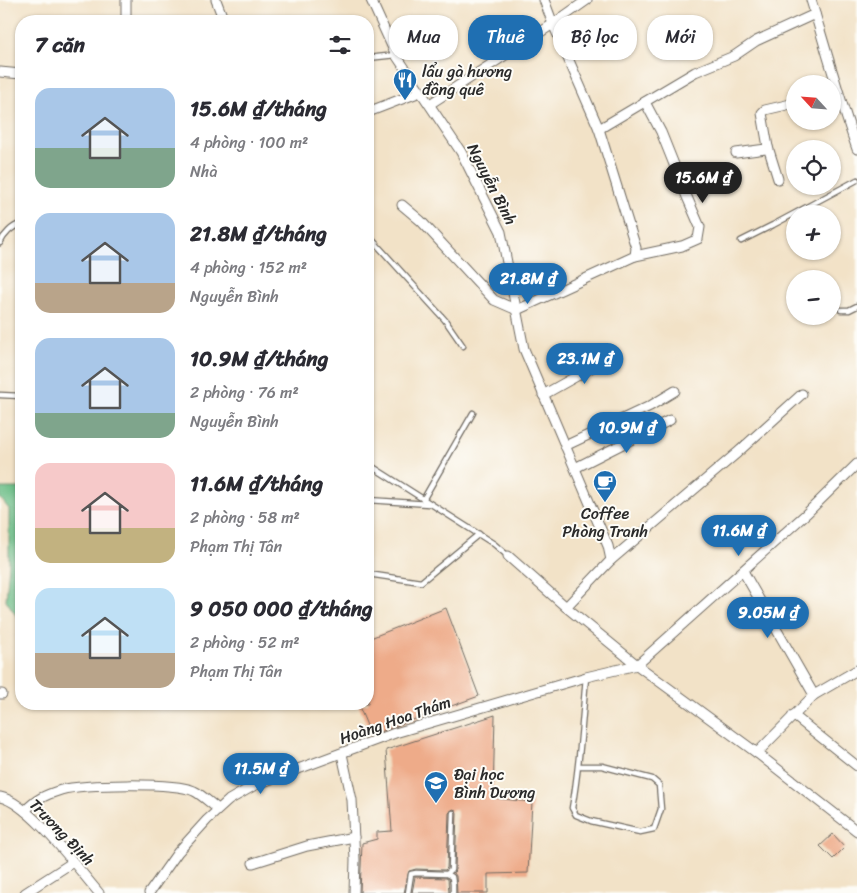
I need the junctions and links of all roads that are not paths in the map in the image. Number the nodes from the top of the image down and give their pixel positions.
1 (126, 0) edge
2 (216, 0) edge
3 (371, 0) edge
4 (544, 0) edge
5 (587, 0) edge
6 (810, 0) edge
7 (815, 14) junction
8 (126, 15) edge
9 (222, 15) edge
10 (566, 15) edge
11 (553, 24) joint
12 (389, 40) edge
13 (389, 56) edge
14 (374, 57) edge
15 (399, 60) edge
16 (569, 60) edge
17 (0, 72) edge
18 (15, 73) edge
19 (832, 75) edge
20 (420, 92) junction
21 (645, 102) junction
22 (430, 104) junction
23 (786, 105) edge
24 (374, 110) edge
25 (841, 110) edge
26 (599, 129) junction
27 (768, 147) junction
28 (857, 149) edge
29 (736, 153) dead end
30 (778, 179) dead end
31 (857, 180) edge
32 (402, 205) dead end
33 (15, 226) edge
34 (741, 241) dead end
35 (374, 242) edge
36 (0, 243) edge
37 (635, 256) junction
38 (857, 306) edge
39 (517, 310) junction
40 (841, 310) dead end
41 (463, 346) dead end
42 (616, 354) dead end
43 (675, 391) dead end
44 (802, 394) dead end
45 (0, 395) edge
46 (543, 395) junction
47 (15, 396) edge
48 (474, 413) dead end
49 (670, 420) dead end
50 (565, 446) junction
51 (374, 468) edge
52 (574, 468) junction
53 (856, 469) edge
54 (374, 500) edge
55 (423, 500) junction
56 (430, 504) junction
57 (479, 534) junction
58 (508, 556) joint
59 (611, 560) junction
60 (742, 571) junction
61 (374, 575) edge
62 (566, 607) junction
63 (637, 665) junction
64 (857, 670) edge
65 (586, 677) junction
66 (814, 696) junction
67 (793, 715) junction
68 (757, 753) junction
69 (342, 754) junction
70 (578, 766) junction
71 (857, 766) edge
72 (1, 797) edge
73 (218, 809) junction
74 (25, 811) junction
75 (453, 813) dead end
76 (857, 831) edge
77 (354, 837) junction
78 (72, 862) junction
79 (253, 863) dead end
80 (447, 874) junction
81 (25, 893) edge
82 (99, 893) edge
83 (149, 893) edge
84 (354, 893) edge
85 (408, 893) edge
86 (453, 893) edge

1 - 8 street
2 - 9 street
3 - 12 street, Nguyễn Bình
4 - 11 street
5 - 10 street
6 - 7 street
7 - 19 street
7 - 21 street
11 - 22 street
13 - 14 lane
15 - 20 street, Nguyễn Bình
16 - 26 street
17 - 18 street
20 - 22 street, Nguyễn Bình
20 - 24 street
21 - 26 street
21 - 37 street
22 - 39 street, Nguyễn Bình
23 - 27 street
25 - 28 street
26 - 37 street
27 - 29 street
27 - 30 street
31 - 34 lane
32 - 39 street
33 - 36 lane
35 - 41 lane
37 - 39 street
38 - 40 lane
39 - 46 street, Nguyễn Bình
42 - 46 street
43 - 50 street
44 - 59 street
45 - 47 lane
46 - 50 street, Nguyễn Bình
48 - 55 lane
49 - 52 street
50 - 52 street, Nguyễn Bình
51 - 55 lane
52 - 59 street, Nguyễn Bình
53 - 60 street
54 - 56 lane
55 - 56 lane
56 - 57 lane
57 - 58 lane
57 - 61 lane
58 - 62 street
59 - 62 street
60 - 63 street
60 - 66 street
62 - 63 street
63 - 65 street, Hoàng Hoa Thám
63 - 68 street
64 - 66 street
65 - 69 street, Hoàng Hoa Thám
65 - 70 lane
66 - 67 street
67 - 68 street
67 - 71 street
68 - 76 street
69 - 73 street, Hoàng Hoa Thám
69 - 77 street
70 - 70 lane
72 - 74 street, Trương Định
73 - 74 street
73 - 83 street, Hoàng Hoa Thám
74 - 78 street, Trương Định
75 - 80 lane
77 - 79 street
77 - 84 street
78 - 81 street
78 - 82 street, Trương Định
80 - 85 lane
80 - 86 lane

